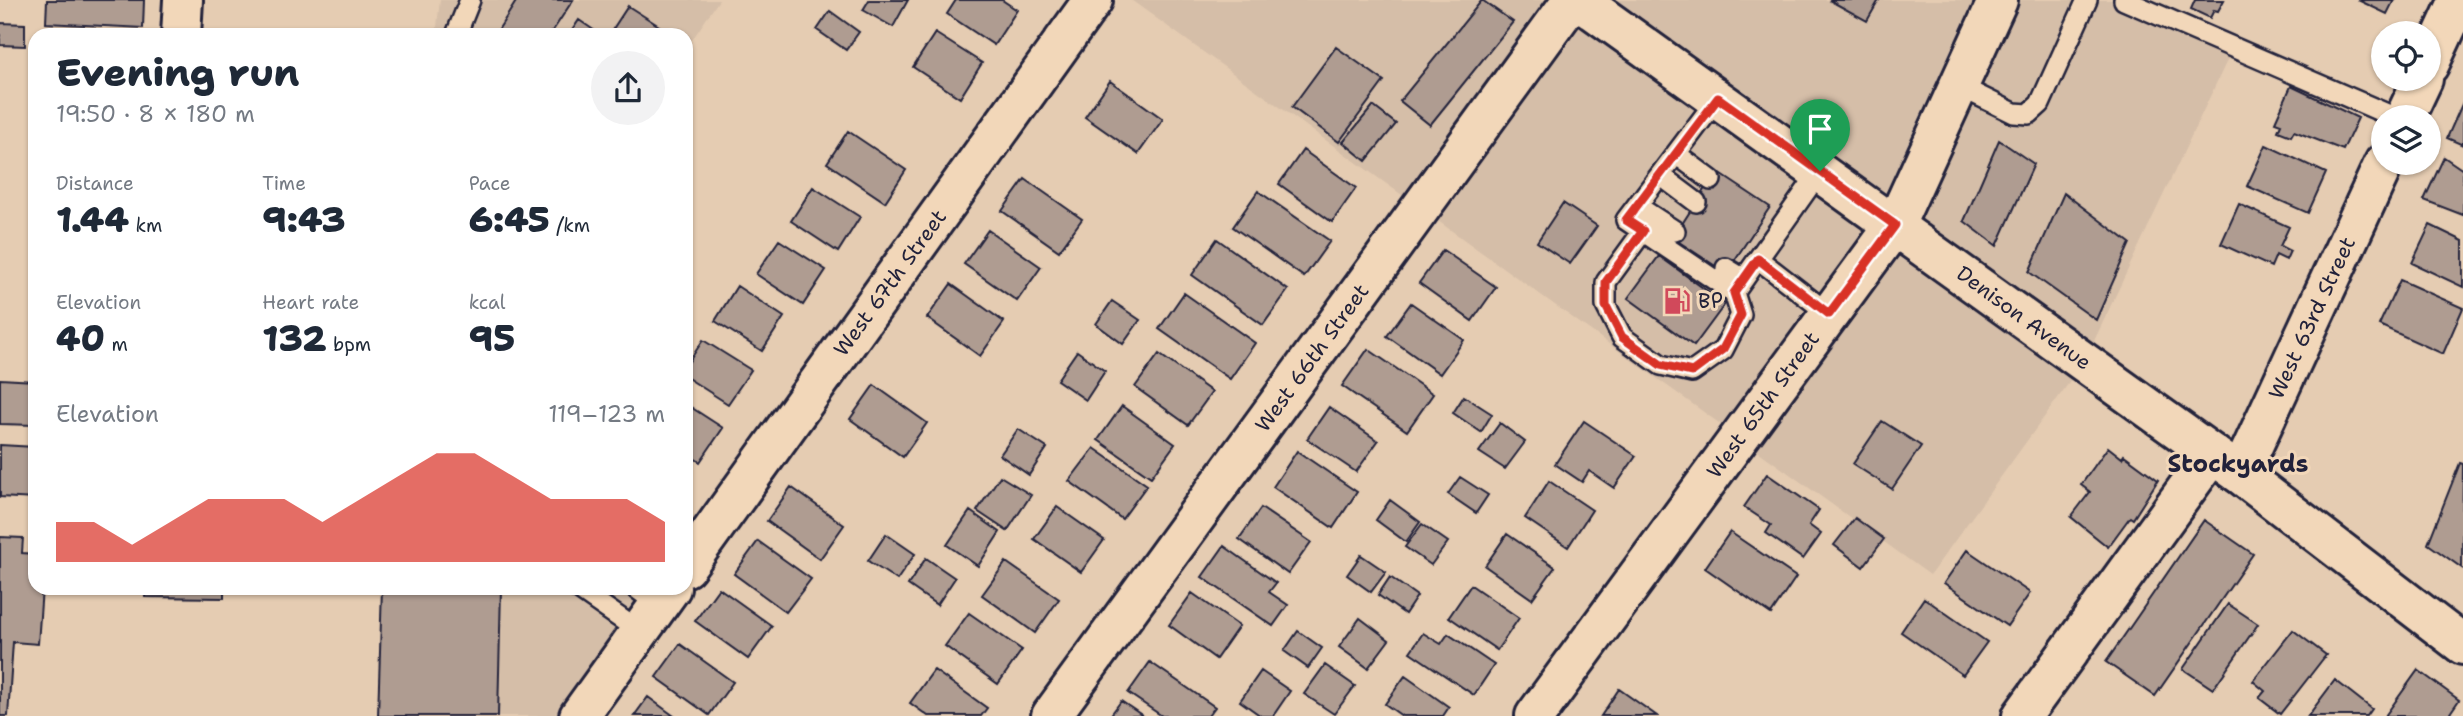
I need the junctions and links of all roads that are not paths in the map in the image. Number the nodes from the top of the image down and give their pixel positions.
1 (183, 0) edge
2 (470, 0) edge
3 (1093, 0) edge
4 (1572, 0) edge
5 (1579, 0) edge
6 (1998, 0) edge
7 (2087, 0) edge
8 (2124, 0) edge
9 (2459, 0) edge
10 (181, 28) edge
11 (459, 28) edge
12 (2441, 39) edge
13 (1959, 86) junction
14 (1718, 98) junction
15 (2371, 107) edge
16 (1676, 154) junction
17 (1820, 171) junction
18 (1660, 175) junction
19 (2378, 175) edge
20 (1711, 180) dead end
21 (1696, 202) dead end
22 (1637, 206) junction
23 (1895, 225) junction
24 (1643, 231) junction
25 (1675, 231) dead end
26 (1746, 241) dead end
27 (1760, 256) junction
28 (1726, 268) dead end
29 (1739, 286) junction
30 (1829, 314) junction
31 (2226, 464) junction
32 (693, 557) edge
33 (612, 595) edge
34 (651, 603) edge
35 (2463, 645) edge
36 (579, 716) edge
37 (1051, 716) edge
38 (1535, 716) edge
39 (2022, 716) edge

1 - 10 street
2 - 11 lane
3 - 32 street, West 67th Street
4 - 37 street, West 66th Street
5 - 14 street, Denison Avenue
6 - 13 street, West 65th Street
7 - 13 lane
8 - 15 lane
9 - 12 street
13 - 23 street, West 65th Street
14 - 16 lane
14 - 17 street, Denison Avenue
16 - 18 lane
16 - 20 lane
17 - 23 street, Denison Avenue
17 - 27 lane
18 - 21 lane
18 - 22 lane
19 - 31 street, West 63rd Street
22 - 24 lane
22 - 25 lane
23 - 30 street, West 65th Street
23 - 31 street, Denison Avenue
24 - 29 lane
24 - 29 lane
26 - 27 lane
27 - 29 lane
27 - 30 lane
28 - 29 lane
30 - 38 street, West 65th Street
31 - 35 street, Denison Avenue
31 - 39 street, West 63rd Street
33 - 34 lane
34 - 36 street

